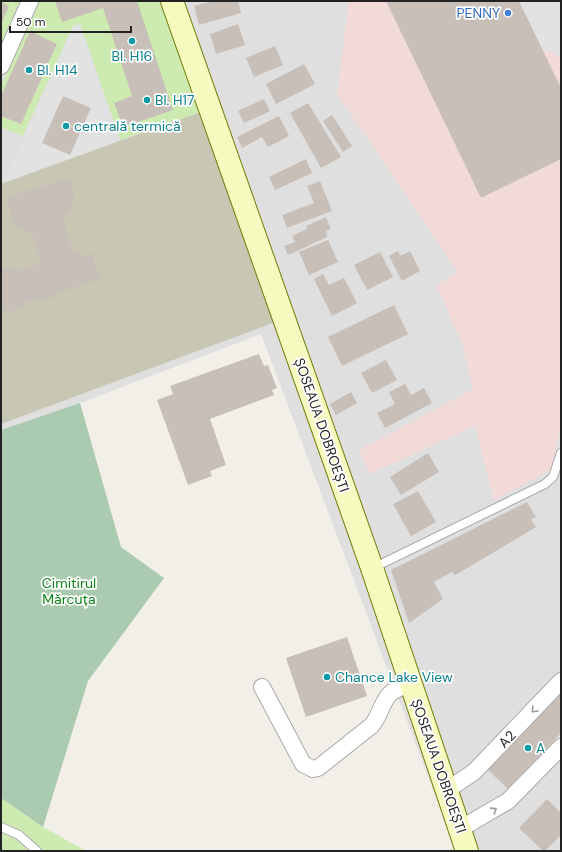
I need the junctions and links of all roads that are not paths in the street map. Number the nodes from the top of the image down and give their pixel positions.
1 (30, 1) edge
2 (172, 1) edge
3 (1, 66) edge
4 (561, 454) edge
5 (372, 568) junction
6 (411, 682) junction
7 (561, 682) edge
8 (262, 687) dead end
9 (561, 748) edge
10 (447, 790) junction
11 (1, 827) edge
12 (460, 829) junction
13 (37, 851) edge
14 (467, 851) edge

1 - 3 street
2 - 5 street, ȘOSEAUA DOBROEȘTI
4 - 5 lane
5 - 6 street, ȘOSEAUA DOBROEȘTI
6 - 8 street
6 - 10 street, ȘOSEAUA DOBROEȘTI
7 -> 10 street, A2
12 -> 9 street
10 - 12 street, ȘOSEAUA DOBROEȘTI
11 - 13 lane
12 - 14 street, ȘOSEAUA DOBROEȘTI

